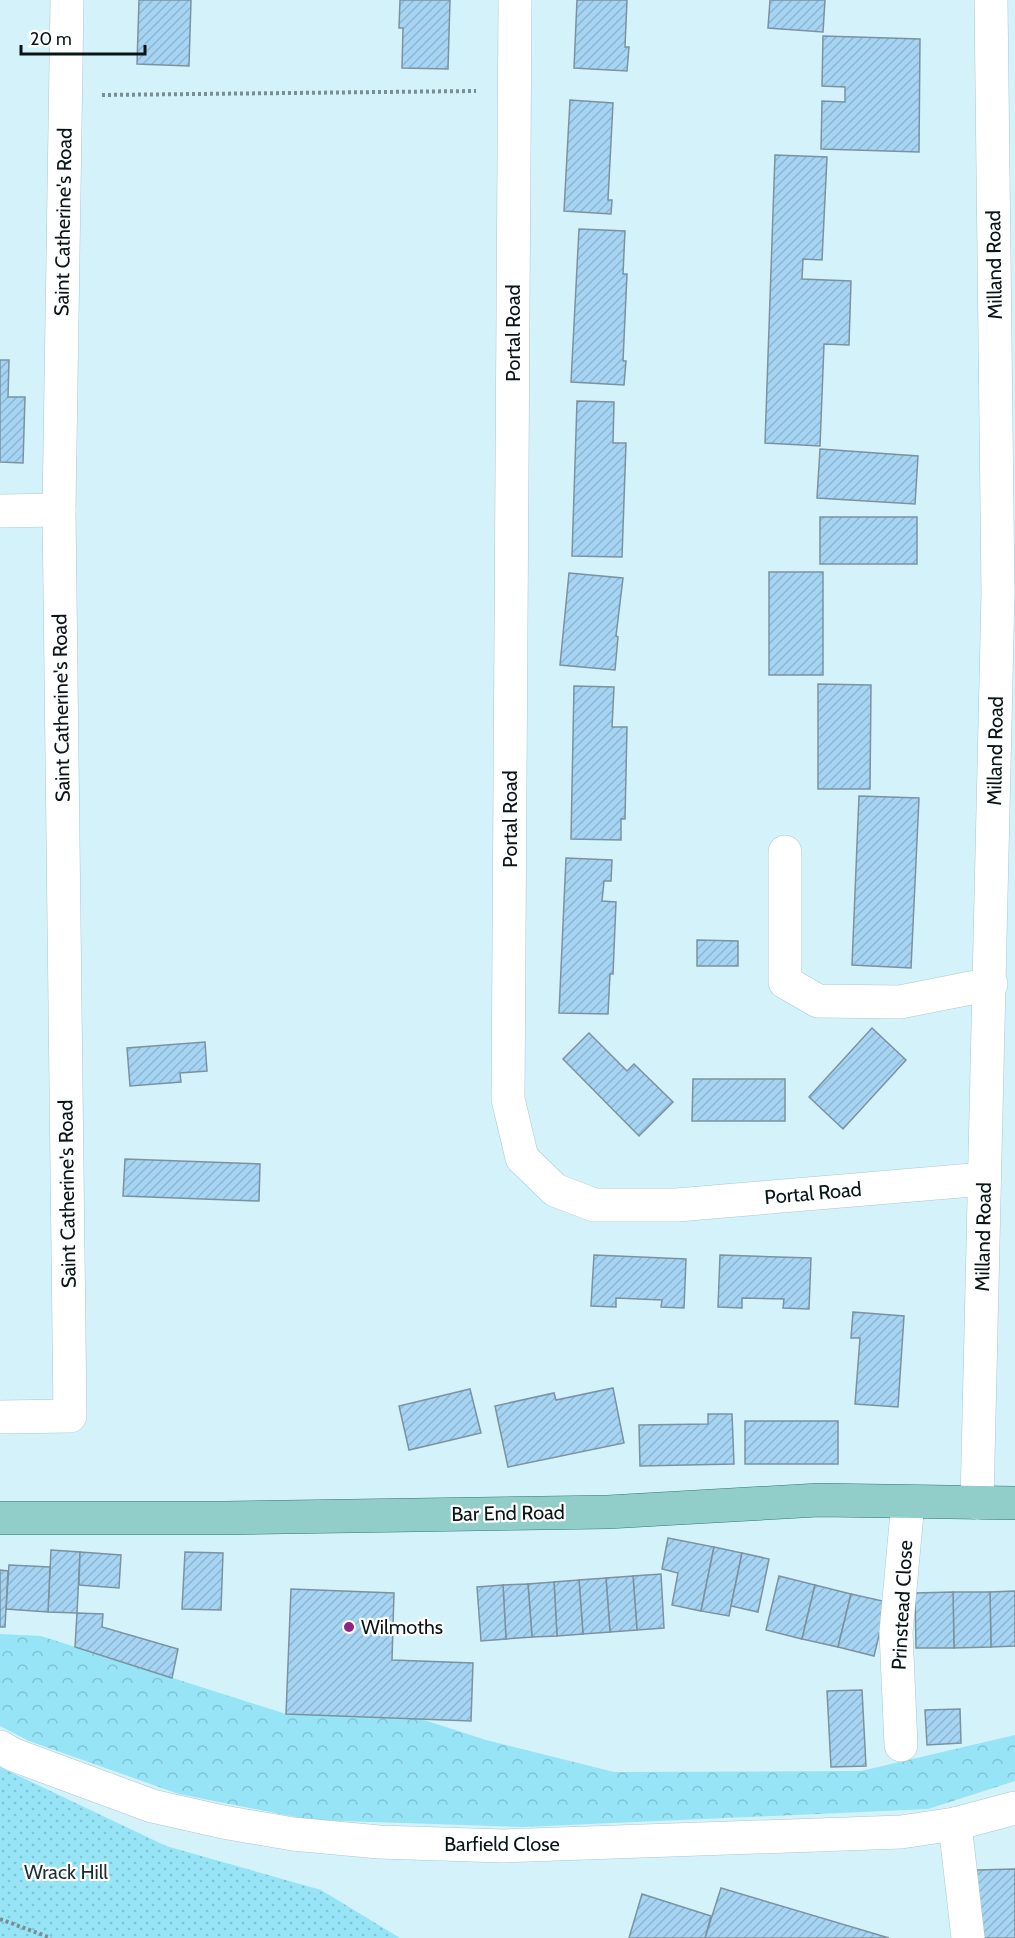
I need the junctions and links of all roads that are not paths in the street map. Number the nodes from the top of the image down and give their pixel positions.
1 (67, 0) edge
2 (515, 0) edge
3 (991, 0) edge
4 (1003, 84) edge
5 (59, 510) junction
6 (0, 511) edge
7 (1005, 811) edge
8 (785, 852) dead end
9 (991, 984) junction
10 (984, 1179) junction
11 (0, 1417) edge
12 (908, 1502) junction
13 (978, 1503) junction
14 (1015, 1503) edge
15 (0, 1518) edge
16 (901, 1745) dead end
17 (0, 1747) edge
18 (1015, 1808) edge
19 (955, 1824) junction
20 (968, 1938) edge

1 - 5 street, Saint Catherine's Road
2 - 10 street, Portal Road
3 - 4 street, Milland Road
4 - 7 street, Milland Road
5 - 6 street
5 - 11 street, Saint Catherine's Road
7 - 9 street, Milland Road
8 - 9 street
9 - 10 street, Milland Road
10 - 13 street, Milland Road
12 - 13 main road, Bar End Road
12 - 15 main road, Bar End Road
12 - 16 street, Prinstead Close
13 - 14 main road, Bar End Road
17 - 19 street, Barfield Close
18 - 19 street, Barfield Close
19 - 20 street

